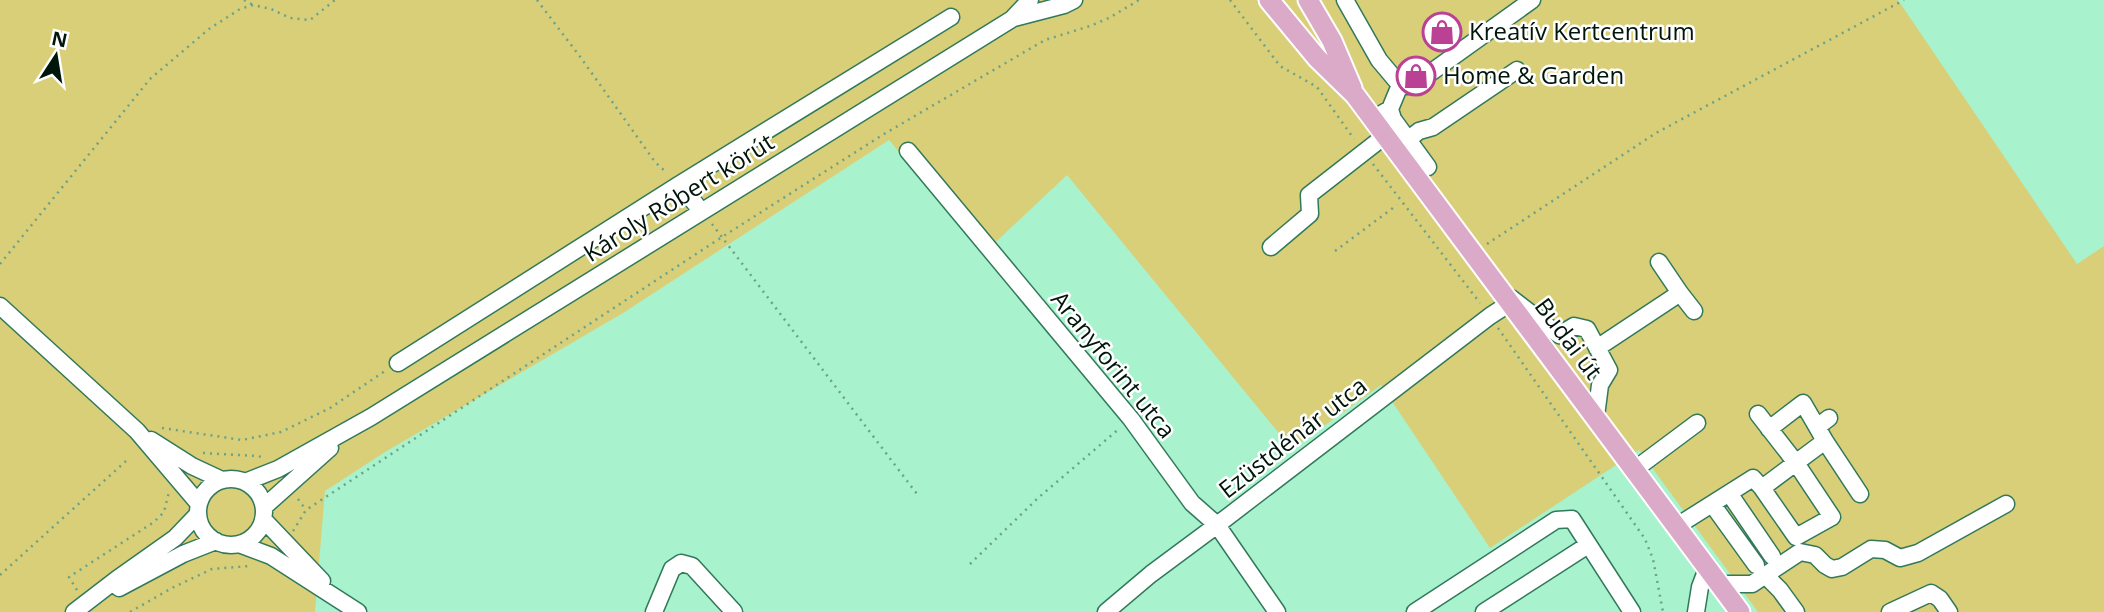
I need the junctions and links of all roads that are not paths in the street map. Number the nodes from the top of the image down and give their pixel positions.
1 (1031, 0) edge
2 (1074, 0) edge
3 (1269, 0) edge
4 (1308, 0) edge
5 (1345, 0) edge
6 (1532, 0) edge
7 (951, 17) dead end
8 (1012, 19) junction
9 (1517, 70) dead end
10 (1400, 85) junction
11 (1355, 95) junction
12 (1382, 114) junction
13 (1396, 141) junction
14 (908, 151) dead end
15 (1428, 167) dead end
16 (680, 184) junction
17 (701, 211) junction
18 (1271, 247) dead end
19 (1659, 262) dead end
20 (1680, 293) junction
21 (1506, 297) junction
22 (0, 306) edge
23 (1694, 311) dead end
24 (1597, 348) junction
25 (398, 363) road end
26 (1758, 414) dead end
27 (1596, 416) junction
28 (371, 417) junction
29 (1697, 423) dead end
30 (1769, 429) junction
31 (1824, 429) junction
32 (137, 431) junction
33 (1796, 463) junction
34 (1634, 470) junction
35 (222, 480) junction
36 (245, 482) junction
37 (1762, 488) junction
38 (1729, 493) junction
39 (1860, 494) dead end
40 (1712, 504) junction
41 (2006, 504) dead end
42 (199, 509) junction
43 (264, 513) junction
44 (1217, 525) junction
45 (1676, 526) junction
46 (216, 541) junction
47 (239, 544) junction
48 (1588, 545) junction
49 (1772, 556) dead end
50 (1708, 566) junction
51 (1758, 575) junction
52 (1721, 584) junction
53 (352, 608) edge
54 (1700, 608) edge
55 (75, 612) edge
56 (654, 612) edge
57 (734, 612) edge
58 (1106, 612) edge
59 (1277, 612) edge
60 (1415, 612) edge
61 (1484, 612) edge
62 (1632, 612) edge
63 (1741, 612) edge
64 (1796, 612) edge
65 (1890, 612) edge
66 (1949, 612) edge

1 - 8 street, Károly Róbert körút
2 - 8 street, Károly Róbert körút
3 - 11 main road, Budai út
4 - 11 main road, Budai út
5 - 10 street
6 - 10 street
7 - 16 street
8 - 17 street, Károly Róbert körút
9 - 13 street
10 - 12 street
11 - 12 main road, Budai út
12 - 13 main road, Budai út
13 - 15 street
13 - 18 street
13 - 21 main road, Budai út
14 - 44 street, Aranyforint utca
16 - 17 street
16 - 25 street
17 - 28 street, Károly Róbert körút
19 - 20 street
20 - 23 street
20 - 24 street
21 - 24 street
21 - 27 main road, Budai út
21 - 44 street, Ezüstdénár utca
22 - 32 street
24 - 27 street
26 - 30 street
27 - 34 main road, Budai út
28 - 36 street, Károly Róbert körút
28 - 43 street, Károly Róbert körút
29 - 34 street
30 - 31 street
30 - 33 street
31 - 33 street
31 - 39 street
32 - 35 street
32 - 42 street
33 - 37 street
33 - 37 street
34 - 45 main road, Budai út
35 - 36 street
35 - 42 street
36 - 43 street
37 - 38 street
38 - 40 street
38 - 49 street
40 - 45 street
40 - 51 street
41 - 51 street
42 - 46 street
42 - 55 street
43 - 47 street
43 - 53 street
44 - 58 street, Ezüstdénár utca
44 - 59 street, Aranyforint utca
45 - 50 main road, Budai út
46 - 47 street
46 - 55 street
47 - 53 street
48 - 60 street
48 - 61 street
48 - 62 street
50 - 52 main road, Budai út
50 - 54 street
51 - 52 street
51 - 63 street
51 - 64 street
52 - 63 main road, Budai út
56 - 57 street
65 - 66 street

